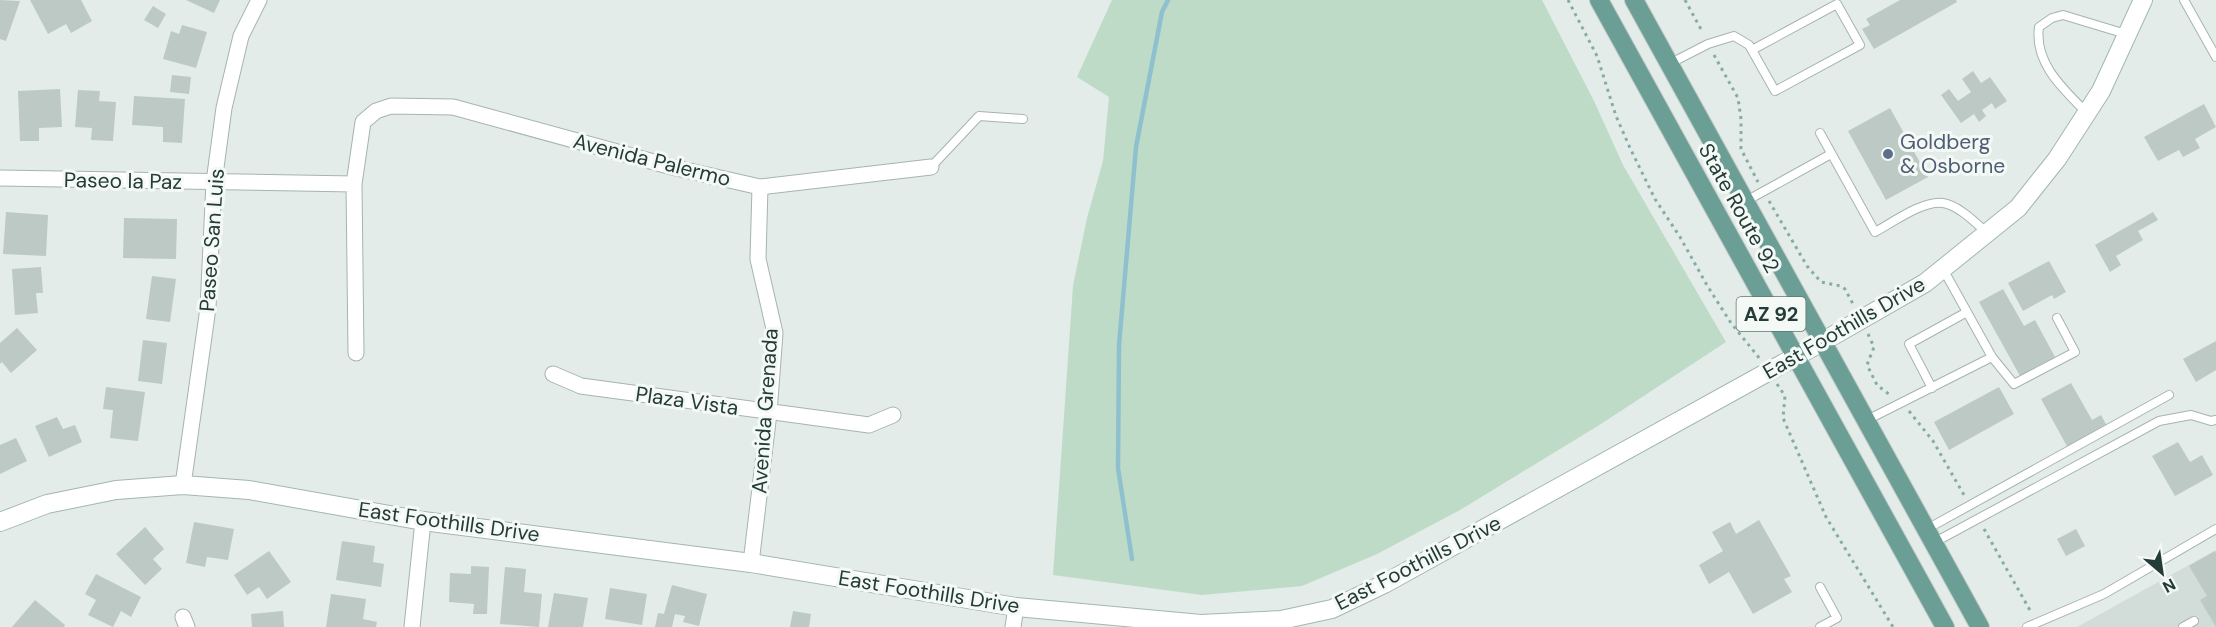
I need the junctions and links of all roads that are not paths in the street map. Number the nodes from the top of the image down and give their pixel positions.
1 (259, 0) edge
2 (1599, 0) edge
3 (1634, 0) edge
4 (2143, 0) edge
5 (2184, 0) edge
6 (1838, 1) edge
7 (2127, 34) junction
8 (1752, 50) junction
9 (2216, 57) edge
10 (1669, 64) junction
11 (2087, 113) junction
12 (1023, 119) dead end
13 (1820, 133) dead end
14 (1831, 154) junction
15 (931, 167) joint
16 (0, 178) edge
17 (214, 182) junction
18 (354, 184) junction
19 (760, 187) junction
20 (1744, 201) junction
21 (1987, 233) junction
22 (1943, 269) junction
23 (1967, 312) junction
24 (2057, 318) dead end
25 (1822, 342) junction
26 (356, 352) dead end
27 (1795, 357) junction
28 (1992, 357) junction
29 (553, 374) dead end
30 (1932, 388) junction
31 (2169, 394) dead end
32 (769, 413) junction
33 (893, 415) dead end
34 (2216, 420) edge
35 (1866, 421) junction
36 (183, 485) junction
37 (423, 520) junction
38 (0, 522) edge
39 (2216, 529) edge
40 (1930, 537) junction
41 (751, 563) junction
42 (1820, 587) dead end
43 (1016, 607) junction
44 (2194, 621) dead end
45 (1282, 624) edge
46 (412, 627) edge
47 (1013, 627) edge
48 (1820, 627) edge
49 (1945, 627) edge
50 (1980, 627) edge
51 (2027, 627) edge
52 (2183, 627) edge

1 - 17 street, Paseo San Luis
2 - 27 main road, State Route 92 / AZ 92
3 - 10 main road, State Route 92 / AZ 92
4 - 7 street, East Foothills Drive
5 - 9 lane
6 - 8 lane
6 - 8 lane
7 - 11 street, East Foothills Drive
7 - 11 lane
8 - 10 lane
10 - 20 main road, State Route 92 / AZ 92
11 - 21 street, East Foothills Drive
12 - 15 lane
13 - 14 lane
14 - 20 lane
14 - 21 lane
15 - 19 street, Avenida Palermo
16 - 17 street, Paseo la Paz
17 - 18 street, Paseo la Paz
17 - 36 street, Paseo San Luis
18 - 19 street, Avenida Palermo
18 - 26 street
19 - 32 street, Avenida Grenada
20 - 25 main road, State Route 92 / AZ 92
21 - 22 street, East Foothills Drive
22 - 23 lane
22 - 25 street, East Foothills Drive
23 - 28 lane
23 - 30 lane
24 - 28 lane
25 - 27 street, East Foothills Drive
25 - 35 main road, State Route 92 / AZ 92
27 - 45 street, East Foothills Drive
27 - 49 main road, State Route 92 / AZ 92
28 - 30 lane
29 - 32 street, Plaza Vista
30 - 35 lane
31 - 40 lane
32 - 33 street, Plaza Vista
32 - 41 street, Avenida Grenada
34 - 40 lane
35 - 40 main road, State Route 92 / AZ 92
36 - 37 street, East Foothills Drive
36 - 38 street, East Foothills Drive
37 - 41 street, East Foothills Drive
37 - 46 street
39 - 51 lane
40 - 50 main road, State Route 92 / AZ 92
41 - 43 street, East Foothills Drive
42 - 48 lane
43 - 45 street, East Foothills Drive
43 - 47 street
44 - 52 lane

